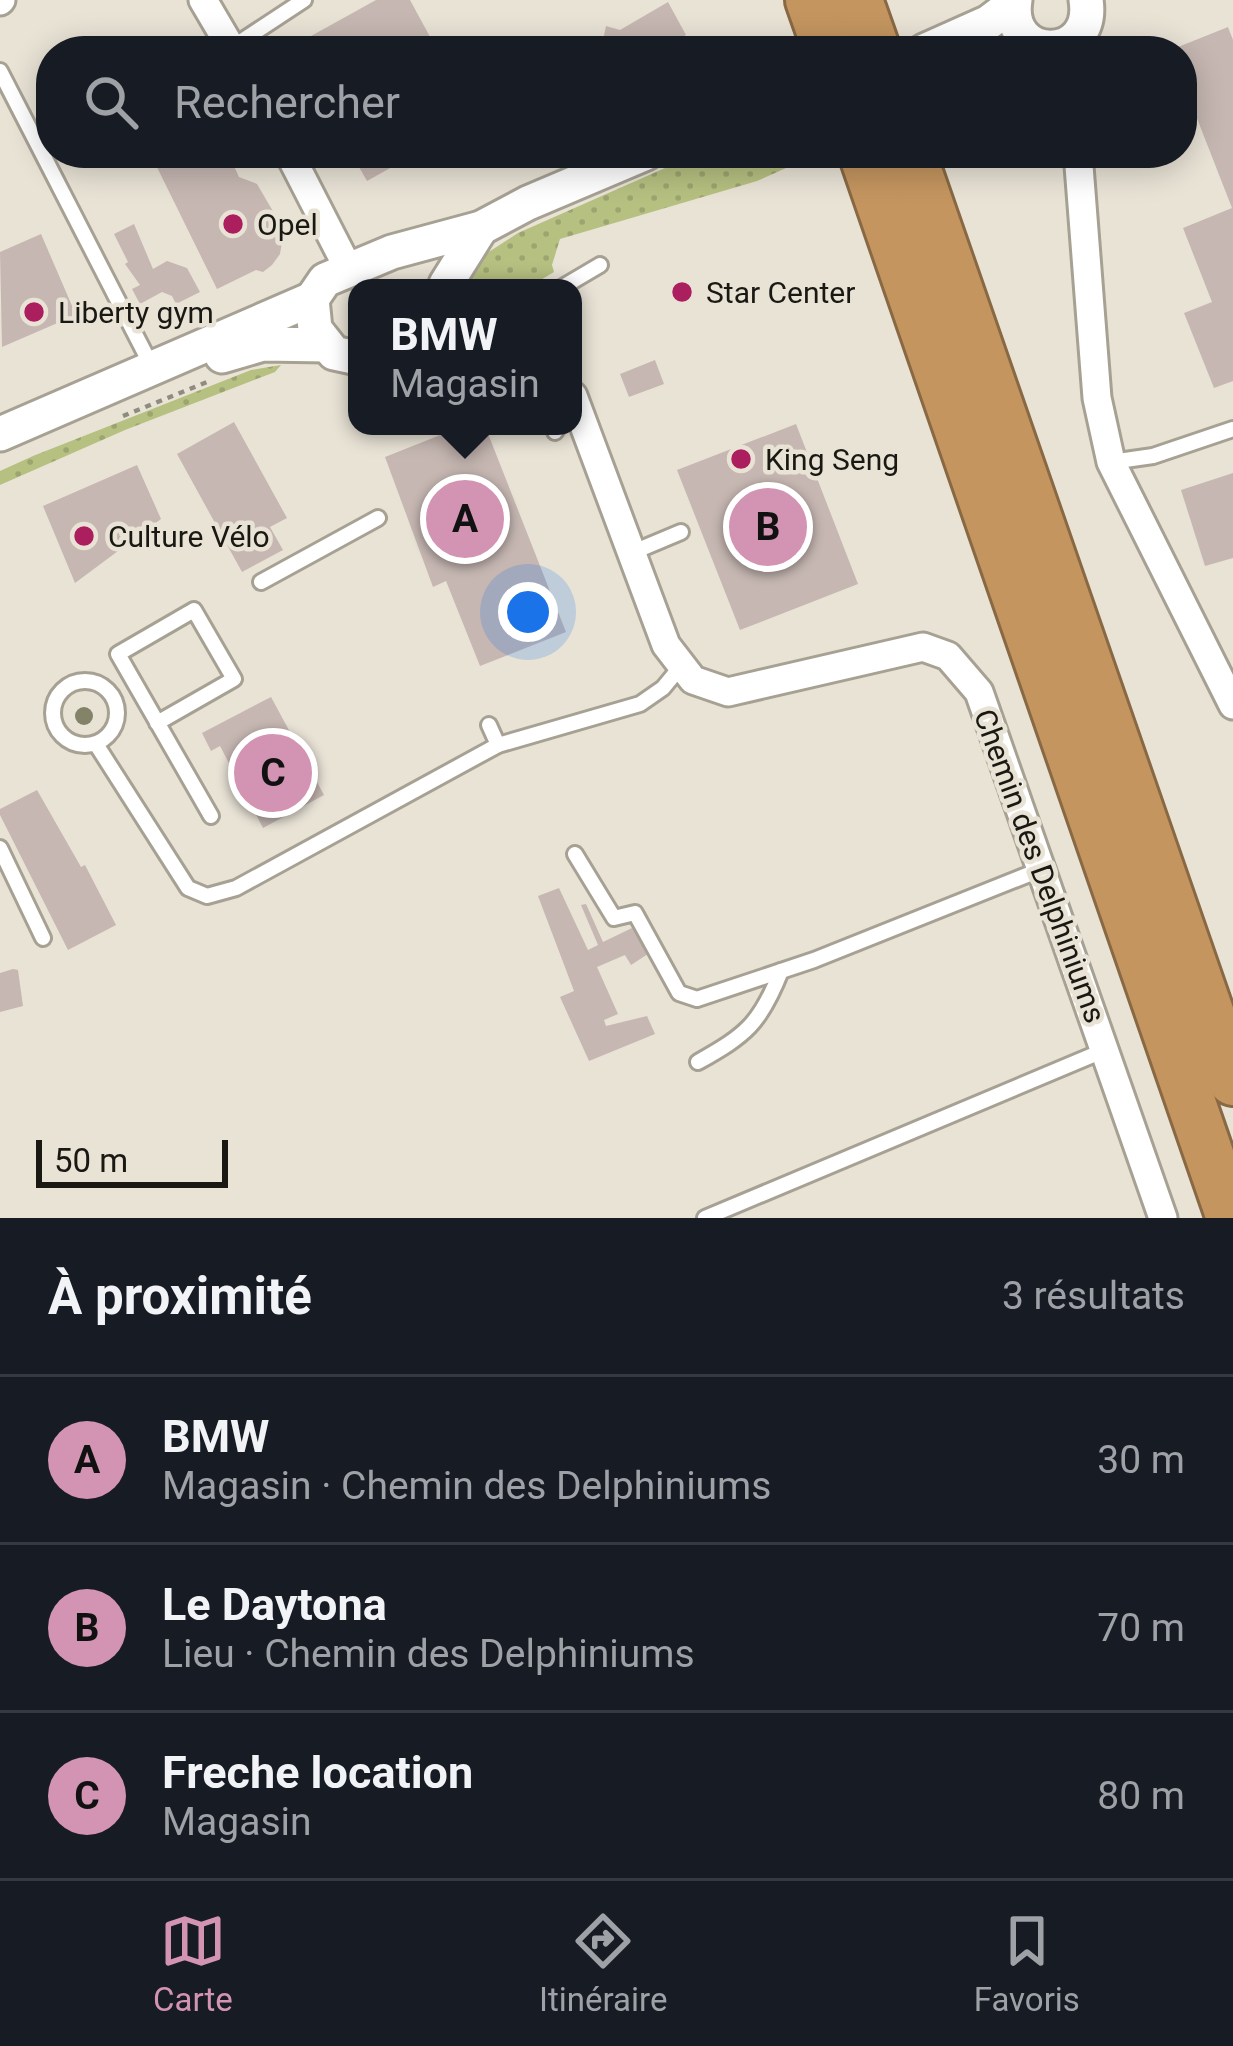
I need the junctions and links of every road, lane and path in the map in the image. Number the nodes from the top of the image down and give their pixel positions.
1 (203, 0) edge
2 (304, 0) edge
3 (810, 0) edge
4 (858, 0) edge
5 (879, 0) edge
6 (1057, 24) edge
7 (224, 36) edge
8 (252, 36) edge
9 (823, 36) edge
10 (871, 36) edge
11 (892, 36) edge
12 (958, 36) edge
13 (0, 71) edge
14 (36, 141) edge
15 (50, 168) edge
16 (297, 168) edge
17 (611, 168) edge
18 (868, 168) edge
19 (916, 168) edge
20 (934, 168) edge
21 (1079, 168) edge
22 (482, 228) junction
23 (413, 249) junction
24 (600, 266) dead end
25 (349, 270) junction
26 (442, 279) edge
27 (450, 279) edge
28 (577, 279) edge
29 (312, 298) junction
30 (342, 352) edge
31 (152, 365) junction
32 (207, 382) dead end
33 (59, 410) junction
34 (120, 417) dead end
35 (582, 422) edge
36 (1233, 425) edge
37 (0, 434) edge
38 (1111, 462) junction
39 (1023, 476) junction
40 (378, 518) dead end
41 (681, 532) dead end
42 (631, 553) junction
43 (261, 582) dead end
44 (682, 665) junction
45 (1233, 705) edge
46 (157, 723) junction
47 (489, 724) dead end
48 (95, 743) junction
49 (499, 745) junction
50 (211, 816) dead end
51 (0, 848) edge
52 (575, 854) dead end
53 (1042, 869) junction
54 (43, 938) dead end
55 (781, 971) junction
56 (1106, 1050) junction
57 (698, 1062) dead end
58 (1233, 1081) edge
59 (705, 1218) edge
60 (1163, 1218) edge
61 (1231, 1218) edge

1 - 7 street
2 - 8 lane
3 - 9 highway
4 - 10 highway
5 - 11 highway
6 - 12 street
13 - 14 lane
15 - 31 lane
16 - 25 street
17 - 22 street
18 - 61 highway
19 - 39 highway
20 - 39 highway
21 - 38 street
22 - 23 street
22 - 27 street
23 - 25 street
23 - 26 street
24 - 28 lane
25 - 29 street
29 - 30 street
29 - 31 street
30 - 33 street
31 - 33 street
32 - 34 path
33 - 37 street
35 - 42 street
36 - 38 lane
38 - 45 street
39 - 58 highway
40 - 43 lane
41 - 42 lane
42 - 44 street
44 - 49 lane
44 - 53 street, Chemin des Delphiniums
46 - 46 lane
46 - 50 lane
47 - 49 lane
48 - 48 lane
48 - 49 lane
51 - 54 lane
52 - 55 lane
53 - 55 lane
53 - 56 street, Chemin des Delphiniums
55 - 57 lane
56 - 59 lane
56 - 60 street, Chemin des Delphiniums

